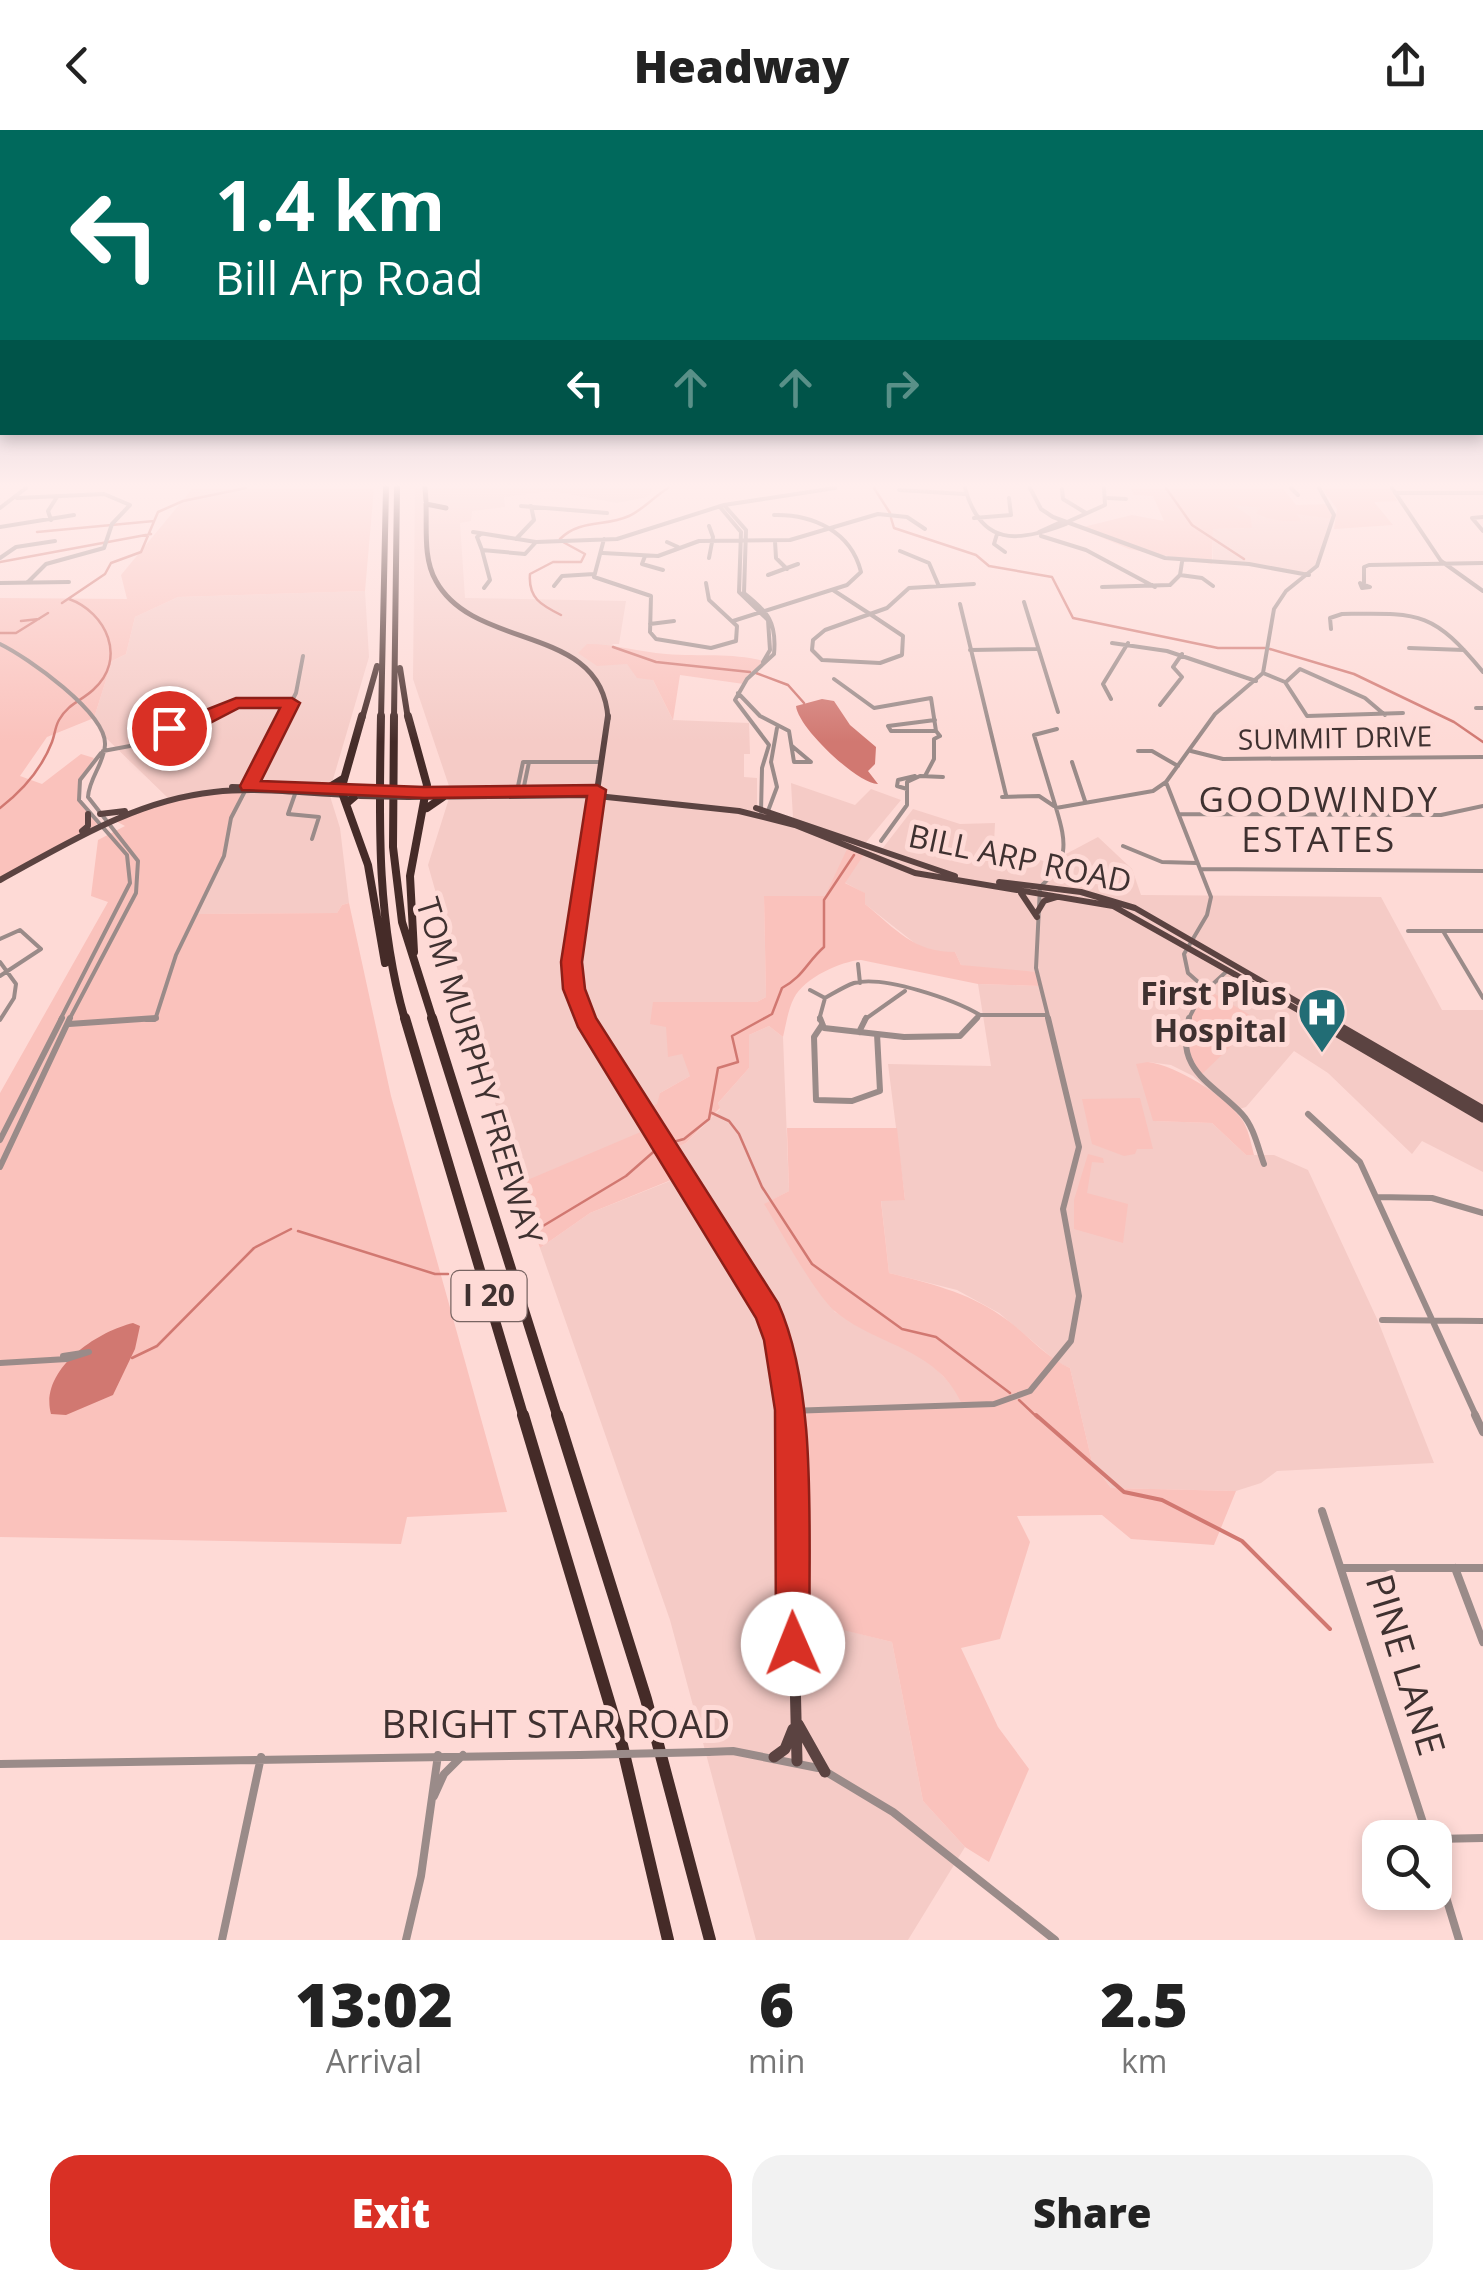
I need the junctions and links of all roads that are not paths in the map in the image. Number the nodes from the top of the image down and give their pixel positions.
1 (38, 572) edge
2 (384, 572) edge
3 (395, 572) edge
4 (433, 572) edge
5 (488, 572) edge
6 (741, 572) edge
7 (743, 572) edge
8 (776, 572) edge
9 (858, 572) edge
10 (933, 572) edge
11 (1129, 572) edge
12 (1296, 572) edge
13 (1312, 572) edge
14 (1364, 572) edge
15 (1456, 572) edge
16 (594, 574) joint
17 (768, 575) dead end
18 (1180, 575) joint
19 (1310, 575) junction
20 (0, 582) edge
21 (28, 582) junction
22 (69, 582) dead end
23 (706, 583) dead end
24 (1364, 583) dead end
25 (938, 584) junction
26 (974, 584) dead end
27 (554, 586) dead end
28 (1213, 586) dead end
29 (1102, 587) dead end
30 (1156, 587) junction
31 (484, 588) dead end
32 (833, 590) junction
33 (1483, 591) edge
34 (1024, 602) dead end
35 (960, 604) dead end
36 (395, 608) junction
37 (770, 609) junction
38 (723, 612) junction
39 (761, 612) junction
40 (868, 616) junction
41 (732, 619) junction
42 (674, 621) dead end
43 (650, 624) junction
44 (1331, 628) dead end
45 (738, 631) junction
46 (382, 643) junction
47 (1112, 643) dead end
48 (1128, 643) junction
49 (0, 644) edge
50 (1409, 648) dead end
51 (1039, 649) junction
52 (970, 650) junction
53 (1464, 650) junction
54 (1182, 654) junction
55 (302, 656) dead end
56 (900, 658) junction
57 (906, 661) dead end
58 (762, 665) junction
59 (1482, 669) edge
60 (1263, 673) junction
61 (834, 680) dead end
62 (1256, 681) junction
63 (1285, 682) junction
64 (738, 693) junction
65 (1110, 700) dead end
66 (292, 703) junction
67 (1160, 705) dead end
68 (1476, 708) dead end
69 (1483, 708) edge
70 (174, 711) dead end
71 (1058, 712) dead end
72 (1404, 713) dead end
73 (1385, 716) junction
74 (935, 720) junction
75 (169, 728) junction
76 (777, 728) junction
77 (1057, 730) dead end
78 (763, 731) junction
79 (936, 731) junction
80 (792, 746) dead end
81 (103, 751) junction
82 (1138, 751) dead end
83 (1191, 751) junction
84 (1482, 756) edge
85 (604, 762) junction
86 (1072, 762) dead end
87 (1178, 766) junction
88 (924, 776) junction
89 (916, 777) junction
90 (943, 777) dead end
91 (342, 780) junction
92 (1166, 782) junction
93 (907, 788) junction
94 (247, 789) junction
95 (325, 790) junction
96 (520, 791) junction
97 (427, 792) junction
98 (596, 793) junction
99 (295, 794) junction
100 (351, 795) junction
101 (441, 795) junction
102 (1084, 800) junction
103 (1483, 806) edge
104 (1056, 808) junction
105 (425, 810) junction
106 (126, 813) junction
107 (764, 813) junction
108 (88, 814) junction
109 (1178, 814) junction
110 (101, 823) junction
111 (112, 832) junction
112 (312, 838) dead end
113 (68, 843) junction
114 (1123, 846) dead end
115 (879, 847) junction
116 (853, 849) junction
117 (37, 860) junction
118 (1200, 866) junction
119 (1483, 871) edge
120 (1050, 878) junction
121 (0, 880) edge
122 (1019, 885) junction
123 (1008, 888) junction
124 (1040, 890) junction
125 (1081, 892) junction
126 (1065, 896) junction
127 (1038, 914) junction
128 (1408, 931) dead end
129 (1443, 931) junction
130 (1483, 931) edge
131 (0, 939) edge
132 (1189, 942) junction
133 (0, 962) edge
134 (858, 964) dead end
135 (415, 970) junction
136 (1229, 970) junction
137 (8, 972) junction
138 (0, 976) edge
139 (394, 982) junction
140 (860, 983) junction
141 (1205, 988) junction
142 (810, 990) dead end
143 (905, 991) junction
144 (825, 998) junction
145 (1483, 998) edge
146 (980, 1015) junction
147 (1048, 1015) junction
148 (0, 1020) edge
149 (67, 1024) junction
150 (822, 1026) junction
151 (859, 1032) junction
152 (877, 1034) junction
153 (1308, 1114) dead end
154 (1483, 1114) edge
155 (0, 1140) edge
156 (1264, 1164) dead end
157 (0, 1167) edge
158 (1377, 1197) junction
159 (1483, 1213) edge
160 (1382, 1320) dead end
161 (1483, 1321) edge
162 (1432, 1322) junction
163 (93, 1352) dead end
164 (0, 1362) edge
165 (790, 1410) junction
166 (1483, 1432) edge
167 (1322, 1511) dead end
168 (1343, 1568) junction
169 (1455, 1568) junction
170 (1483, 1568) edge
171 (1483, 1642) edge
172 (796, 1720) junction
173 (438, 1754) junction
174 (463, 1754) junction
175 (774, 1757) junction
176 (260, 1758) junction
177 (797, 1761) junction
178 (0, 1764) edge
179 (825, 1772) junction
180 (432, 1799) junction
181 (1425, 1820) edge
182 (1452, 1838) edge
183 (1483, 1838) edge
184 (1450, 1910) edge
185 (222, 1940) edge
186 (406, 1940) edge
187 (668, 1940) edge
188 (710, 1940) edge
189 (1054, 1940) edge
190 (1459, 1940) edge

1 - 21 street
2 - 46 highway, TOM MURPHY FREEWAY / I 20
3 - 36 highway, TOM MURPHY FREEWAY / I 20
4 - 85 main road
5 - 31 street
6 - 39 street
7 - 37 street
8 - 17 street
9 - 32 street
10 - 25 street
11 - 30 street
12 - 19 street
13 - 19 street
14 - 24 street
15 - 33 street
16 - 27 street
16 - 43 street
18 - 28 street
18 - 30 street
19 - 60 street
20 - 21 street
21 - 22 street
23 - 38 street
25 - 26 street
25 - 40 street
29 - 30 street
32 - 37 street
32 - 40 street
34 - 51 street
35 - 52 street
36 - 97 highway
36 - 135 highway, TOM MURPHY FREEWAY / I 20
37 - 39 street
37 - 58 street
38 - 41 street
38 - 45 street
39 - 41 street
39 - 58 street
40 - 56 street
40 - 56 street
41 - 45 street
42 - 43 street
43 - 45 street
44 - 53 street
46 - 91 highway
46 - 139 highway, TOM MURPHY FREEWAY / I 20
47 - 48 street
48 - 54 street
48 - 65 street
49 - 81 street
50 - 53 street
51 - 52 street
51 - 71 street
52 - 104 street
53 - 59 street
54 - 62 street
54 - 67 street
55 - 66 street
56 - 57 street
58 - 64 street
60 - 62 street
60 - 63 street
61 - 74 street
62 - 83 street
63 - 73 street
63 - 73 street
64 - 76 street
64 - 78 street
66 - 75 street
66 - 94 street
68 - 69 street
70 - 75 street
72 - 73 street
74 - 79 street
74 - 79 street
75 - 81 street
76 - 78 street
76 - 80 street
76 - 107 street
77 - 104 street
78 - 107 street
79 - 88 street
81 - 108 street
81 - 110 street
82 - 87 street
83 - 84 street, SUMMIT DRIVE
83 - 87 street
85 - 96 street
85 - 98 main road
86 - 102 street
87 - 92 street
88 - 89 street
88 - 90 street
89 - 93 street
89 - 93 street
91 - 95 highway
91 - 100 highway
92 - 102 street
92 - 109 street
93 - 115 street
94 - 95 main road
94 - 99 main road
94 - 106 main road
94 - 149 street
95 - 100 main road
96 - 98 main road, BILL ARP ROAD
96 - 101 main road, BILL ARP ROAD
97 - 100 main road, bridge
97 - 101 highway
97 - 105 highway
98 - 101 main road, BILL ARP ROAD
98 - 107 main road, BILL ARP ROAD
98 - 165 main road
99 - 100 main road
99 - 112 street
100 - 139 highway
101 - 105 highway
102 - 104 street
103 - 109 street
104 - 120 street
105 - 135 highway
106 - 110 main road
106 - 111 main road
107 - 115 main road, BILL ARP ROAD
107 - 116 main road, BILL ARP ROAD
108 - 110 street
108 - 113 main road
109 - 118 street
110 - 111 street
110 - 113 main road
111 - 117 main road
111 - 149 street
111 - 155 street
113 - 117 main road
114 - 118 street
115 - 116 main road
115 - 122 main road, BILL ARP ROAD
116 - 123 main road, BILL ARP ROAD
117 - 121 main road
118 - 119 street
118 - 132 street
120 - 122 main road
120 - 124 street
120 - 125 main road
122 - 124 main road, BILL ARP ROAD
123 - 124 main road, BILL ARP ROAD
123 - 127 main road
124 - 125 main road, BILL ARP ROAD
124 - 126 main road, BILL ARP ROAD
124 - 127 street
125 - 132 main road, BILL ARP ROAD
126 - 127 main road
126 - 132 main road, BILL ARP ROAD
127 - 147 street
128 - 129 street
129 - 130 street
129 - 145 street
131 - 137 street
132 - 136 main road, BILL ARP ROAD
132 - 141 street
132 - 154 main road, BILL ARP ROAD
133 - 137 street
134 - 140 street
135 - 188 highway, TOM MURPHY FREEWAY / I 20
136 - 141 street
136 - 154 main road, BILL ARP ROAD
137 - 138 street
137 - 148 street
139 - 187 highway, TOM MURPHY FREEWAY / I 20
140 - 143 street
140 - 144 street
141 - 156 street
142 - 144 street
143 - 146 street
143 - 151 street
144 - 150 street
146 - 147 street
146 - 152 street
147 - 165 street
149 - 157 street
150 - 151 street
150 - 152 street
151 - 152 street
153 - 158 street
158 - 159 street
158 - 162 street
160 - 162 street
161 - 162 street
162 - 166 street
163 - 164 street
165 - 172 main road
167 - 168 street, PINE LANE
168 - 169 street
168 - 181 street, PINE LANE
169 - 170 street
169 - 171 street
172 - 175 main road
172 - 177 main road
172 - 179 main road
173 - 174 street, BRIGHT STAR ROAD
173 - 176 street, BRIGHT STAR ROAD
173 - 180 street
174 - 175 street, BRIGHT STAR ROAD, bridge
174 - 180 street
175 - 177 street, BRIGHT STAR ROAD
176 - 178 street, BRIGHT STAR ROAD
176 - 185 street
177 - 179 street, BRIGHT STAR ROAD
179 - 189 street, BRIGHT STAR ROAD
180 - 186 street
182 - 183 street
184 - 190 street

